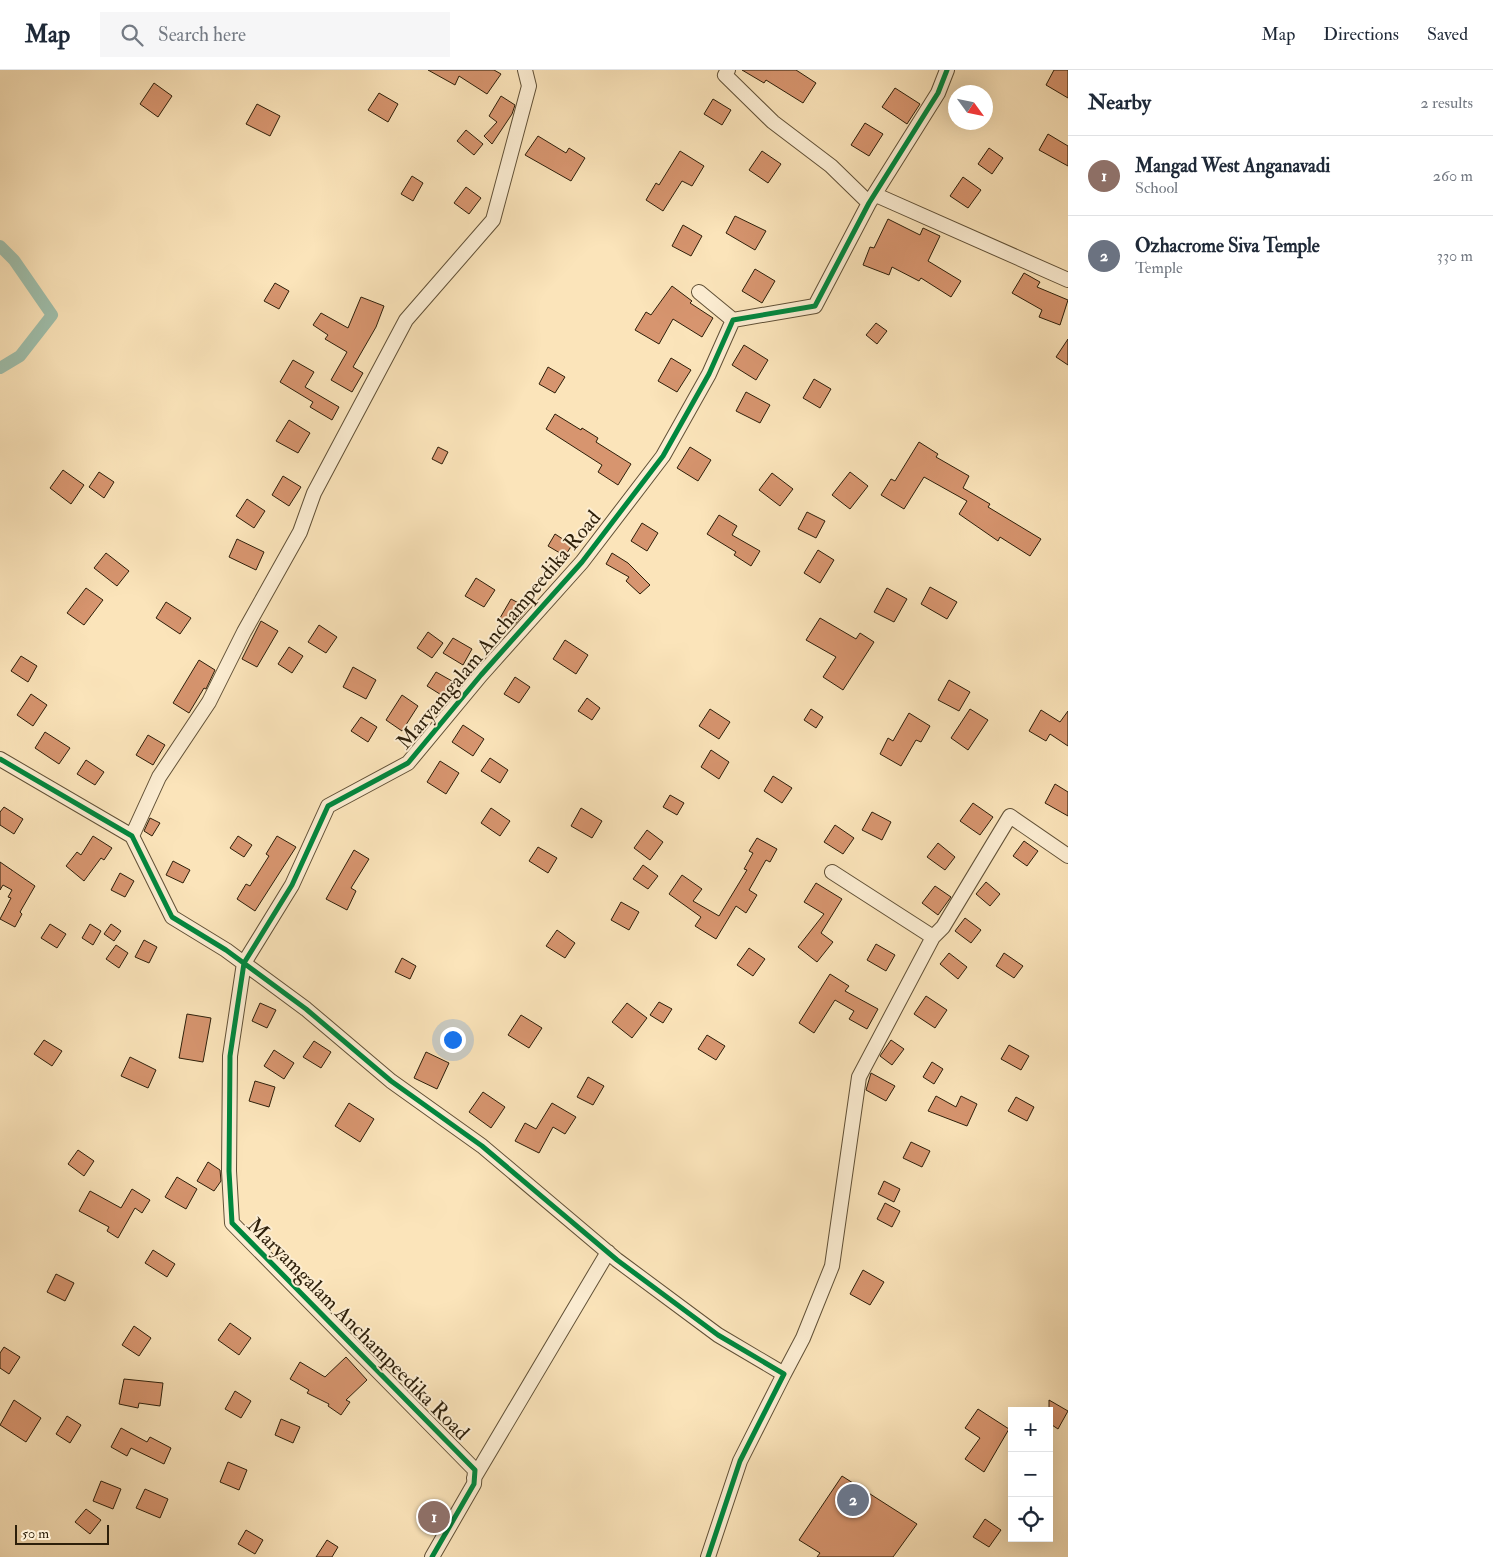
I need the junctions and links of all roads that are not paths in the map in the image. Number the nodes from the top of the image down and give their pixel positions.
1 (525, 70) edge
2 (947, 70) edge
3 (724, 72) edge
4 (872, 199) junction
5 (1068, 280) edge
6 (698, 292) dead end
7 (733, 320) junction
8 (0, 759) edge
9 (132, 836) junction
10 (1068, 856) edge
11 (832, 872) dead end
12 (933, 937) junction
13 (244, 963) junction
14 (608, 1252) junction
15 (784, 1374) junction
16 (474, 1478) junction
17 (432, 1557) edge
18 (707, 1557) edge

1 - 9 street
2 - 4 street
3 - 4 street
4 - 5 street
4 - 7 street
6 - 7 street
7 - 13 street, Maryamgalam Anchampeedika Road
8 - 9 street
9 - 13 street
10 - 12 street
11 - 12 street
12 - 15 street
13 - 14 street
13 - 16 street, Maryamgalam Anchampeedika Road
14 - 15 street
14 - 16 street
15 - 18 street
16 - 17 street

